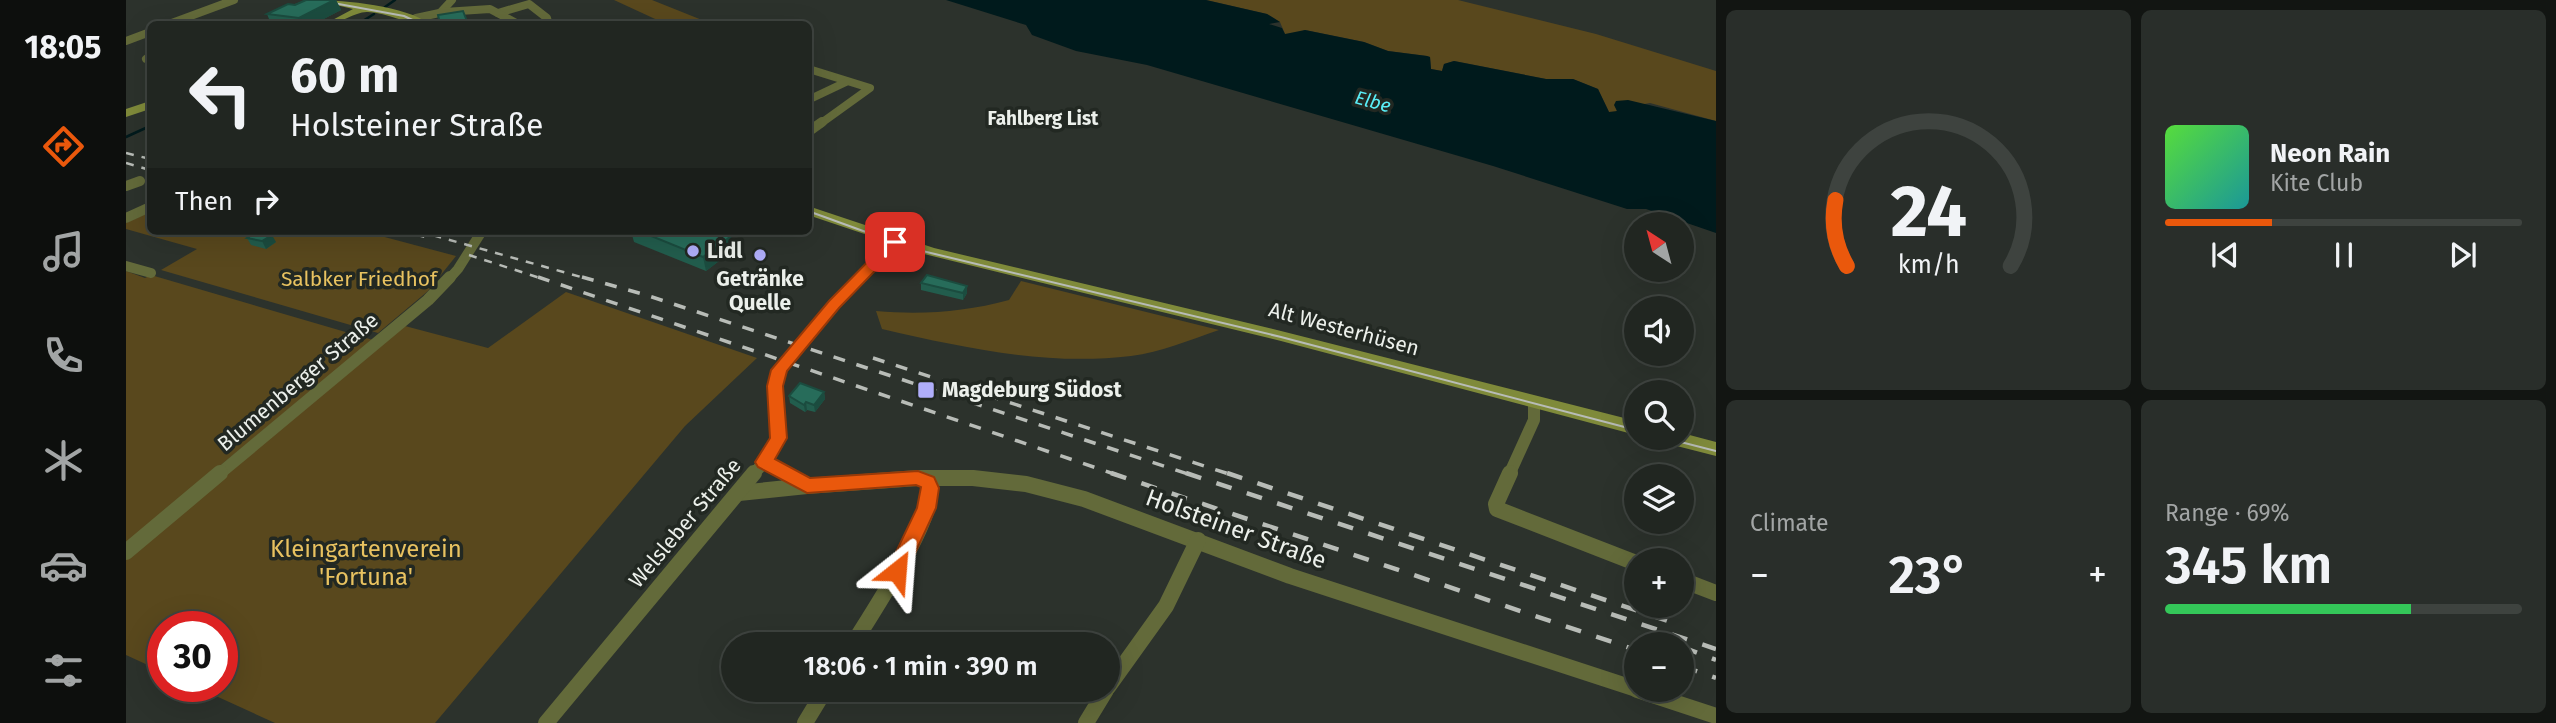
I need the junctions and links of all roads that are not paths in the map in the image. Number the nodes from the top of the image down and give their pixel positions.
1 (234, 0) edge
2 (320, 0) edge
3 (451, 0) edge
4 (478, 0) edge
5 (363, 8) junction
6 (494, 11) junction
7 (440, 13) junction
8 (177, 21) edge
9 (336, 21) edge
10 (416, 21) edge
11 (422, 21) edge
12 (512, 21) edge
13 (548, 21) edge
14 (147, 33) edge
15 (126, 41) edge
16 (812, 70) dead end
17 (846, 82) junction
18 (869, 90) joint
19 (812, 98) edge
20 (147, 106) edge
21 (126, 113) edge
22 (812, 129) edge
23 (140, 181) dead end
24 (126, 186) edge
25 (147, 208) edge
26 (812, 211) edge
27 (126, 218) edge
28 (479, 235) edge
29 (895, 242) junction
30 (126, 265) edge
31 (151, 273) dead end
32 (1534, 402) junction
33 (1624, 425) edge
34 (1694, 444) edge
35 (1716, 449) edge
36 (764, 462) junction
37 (918, 478) junction
38 (807, 485) junction
39 (738, 493) junction
40 (1496, 504) joint
41 (1198, 540) junction
42 (126, 552) edge
43 (1624, 558) edge
44 (1694, 585) edge
45 (1716, 593) edge
46 (860, 632) edge
47 (1120, 669) edge
48 (1624, 685) edge
49 (818, 702) edge
50 (1099, 702) edge
51 (1675, 702) edge
52 (1716, 716) edge
53 (546, 723) edge
54 (805, 723) edge
55 (1086, 723) edge

1 - 8 street
2 - 5 main road
3 - 7 street
4 - 6 street
5 - 9 main road
5 - 10 main road
6 - 7 street
6 - 12 street
6 - 13 street
7 - 11 street
14 - 15 street
16 - 17 street
17 - 18 street
17 - 19 street
18 - 22 street
20 - 21 main road
23 - 24 street
25 - 27 street
26 - 29 main road, Alt Westerhüsen
28 - 42 street, Blumenberger Straße
29 - 32 main road, Alt Westerhüsen
29 - 36 street, Welsleber Straße
30 - 31 street
32 - 33 main road, Alt Westerhüsen
32 - 40 street
34 - 35 main road
36 - 38 street
36 - 39 street, Welsleber Straße
37 - 38 street, Holsteiner Straße
37 - 41 street, Holsteiner Straße
37 - 46 street
38 - 39 street, Holsteiner Straße
39 - 53 street, Welsleber Straße
40 - 43 street
41 - 47 street
41 - 48 street, Holsteiner Straße
44 - 45 street
49 - 54 street
50 - 55 street
51 - 52 street, Holsteiner Straße

